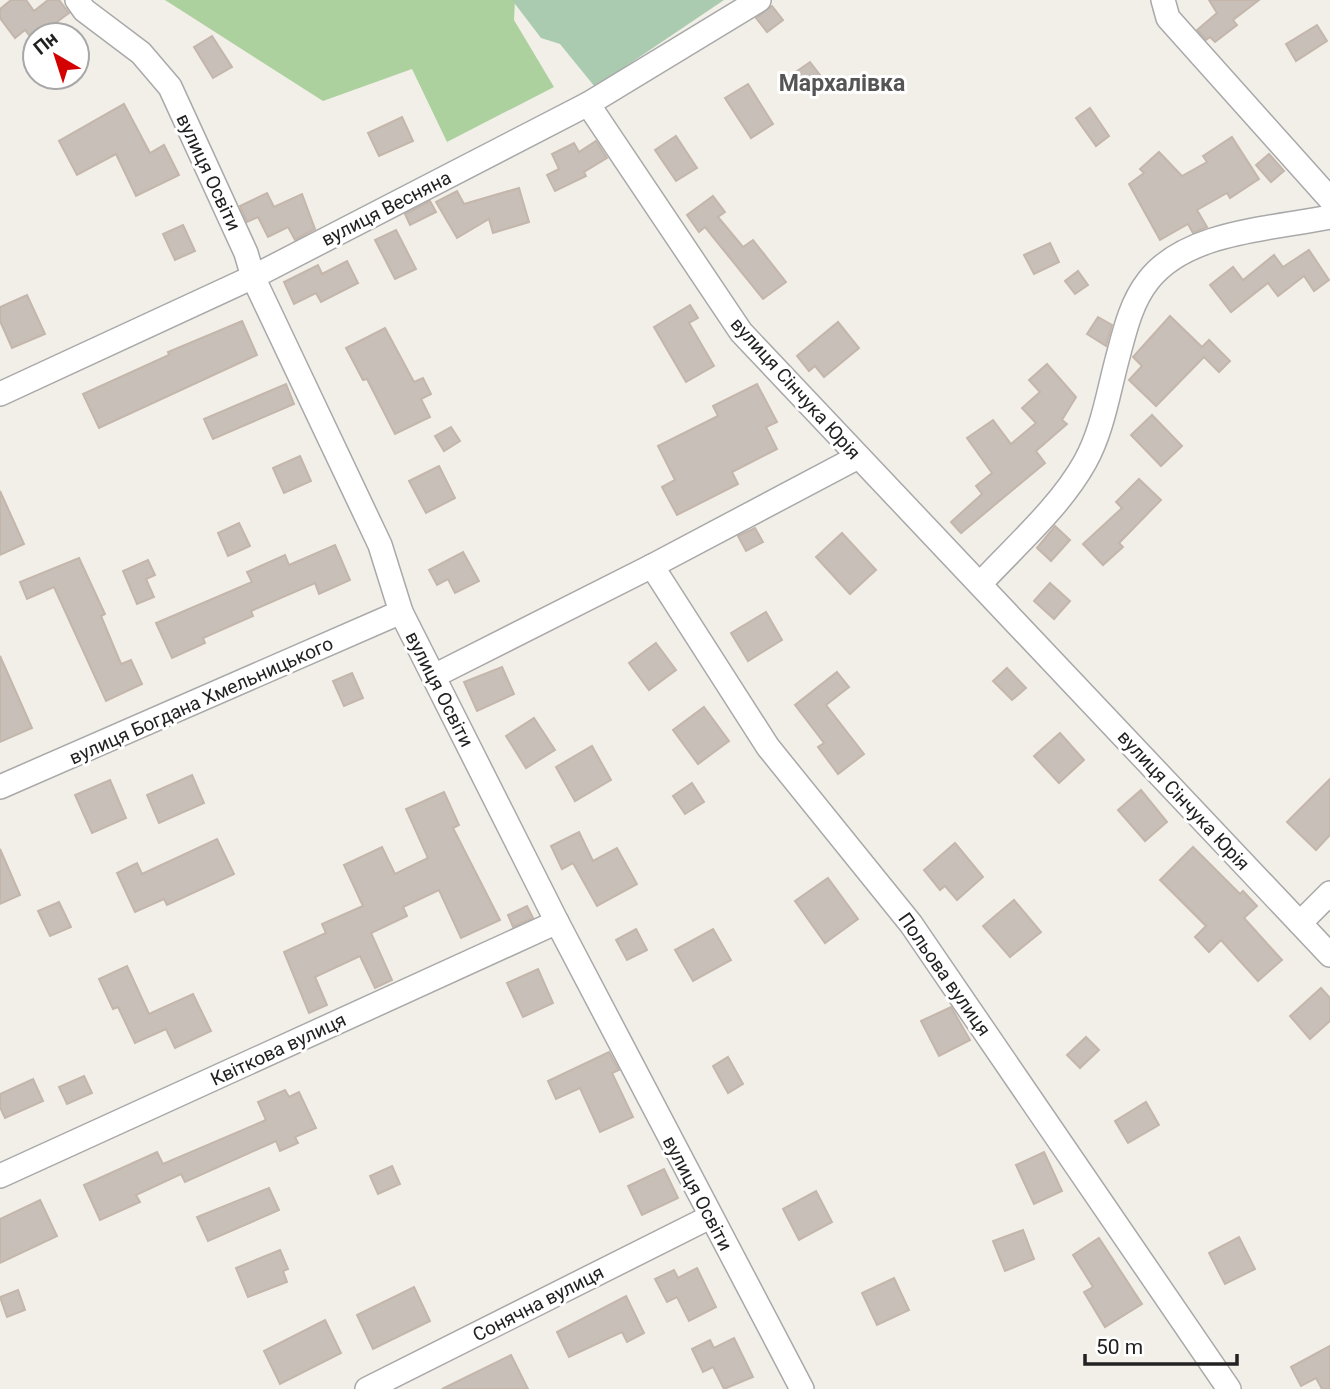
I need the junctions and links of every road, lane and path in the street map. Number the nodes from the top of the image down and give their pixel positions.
1 (77, 0) edge
2 (759, 0) edge
3 (1163, 0) edge
4 (587, 104) junction
5 (1330, 199) edge
6 (1330, 218) edge
7 (253, 277) junction
8 (0, 394) edge
9 (858, 457) junction
10 (652, 566) junction
11 (980, 584) junction
12 (401, 612) junction
13 (434, 676) junction
14 (0, 787) edge
15 (1330, 893) edge
16 (557, 922) junction
17 (1300, 923) junction
18 (1330, 955) edge
19 (0, 1176) edge
20 (710, 1217) junction
21 (366, 1389) edge
22 (802, 1389) edge
23 (1229, 1389) edge

1 - 7 street, вулиця Освіти
2 - 4 street, вулиця Весняна
3 - 5 street
4 - 7 street, вулиця Весняна
4 - 9 street, вулиця Сінчука Юрія
6 - 11 street
7 - 8 street, вулиця Весняна
7 - 12 street, вулиця Освіти
9 - 10 street
9 - 11 street, вулиця Сінчука Юрія
10 - 13 street
10 - 23 street, Польова вулиця
11 - 17 street, вулиця Сінчука Юрія
12 - 13 street, вулиця Освіти
12 - 14 street, вулиця Богдана Хмельницького
13 - 16 street, вулиця Освіти
15 - 17 street
16 - 19 street, Квіткова вулиця
16 - 20 street, вулиця Освіти
17 - 18 street, вулиця Сінчука Юрія
20 - 21 street, Сонячна вулиця
20 - 22 street, вулиця Освіти

